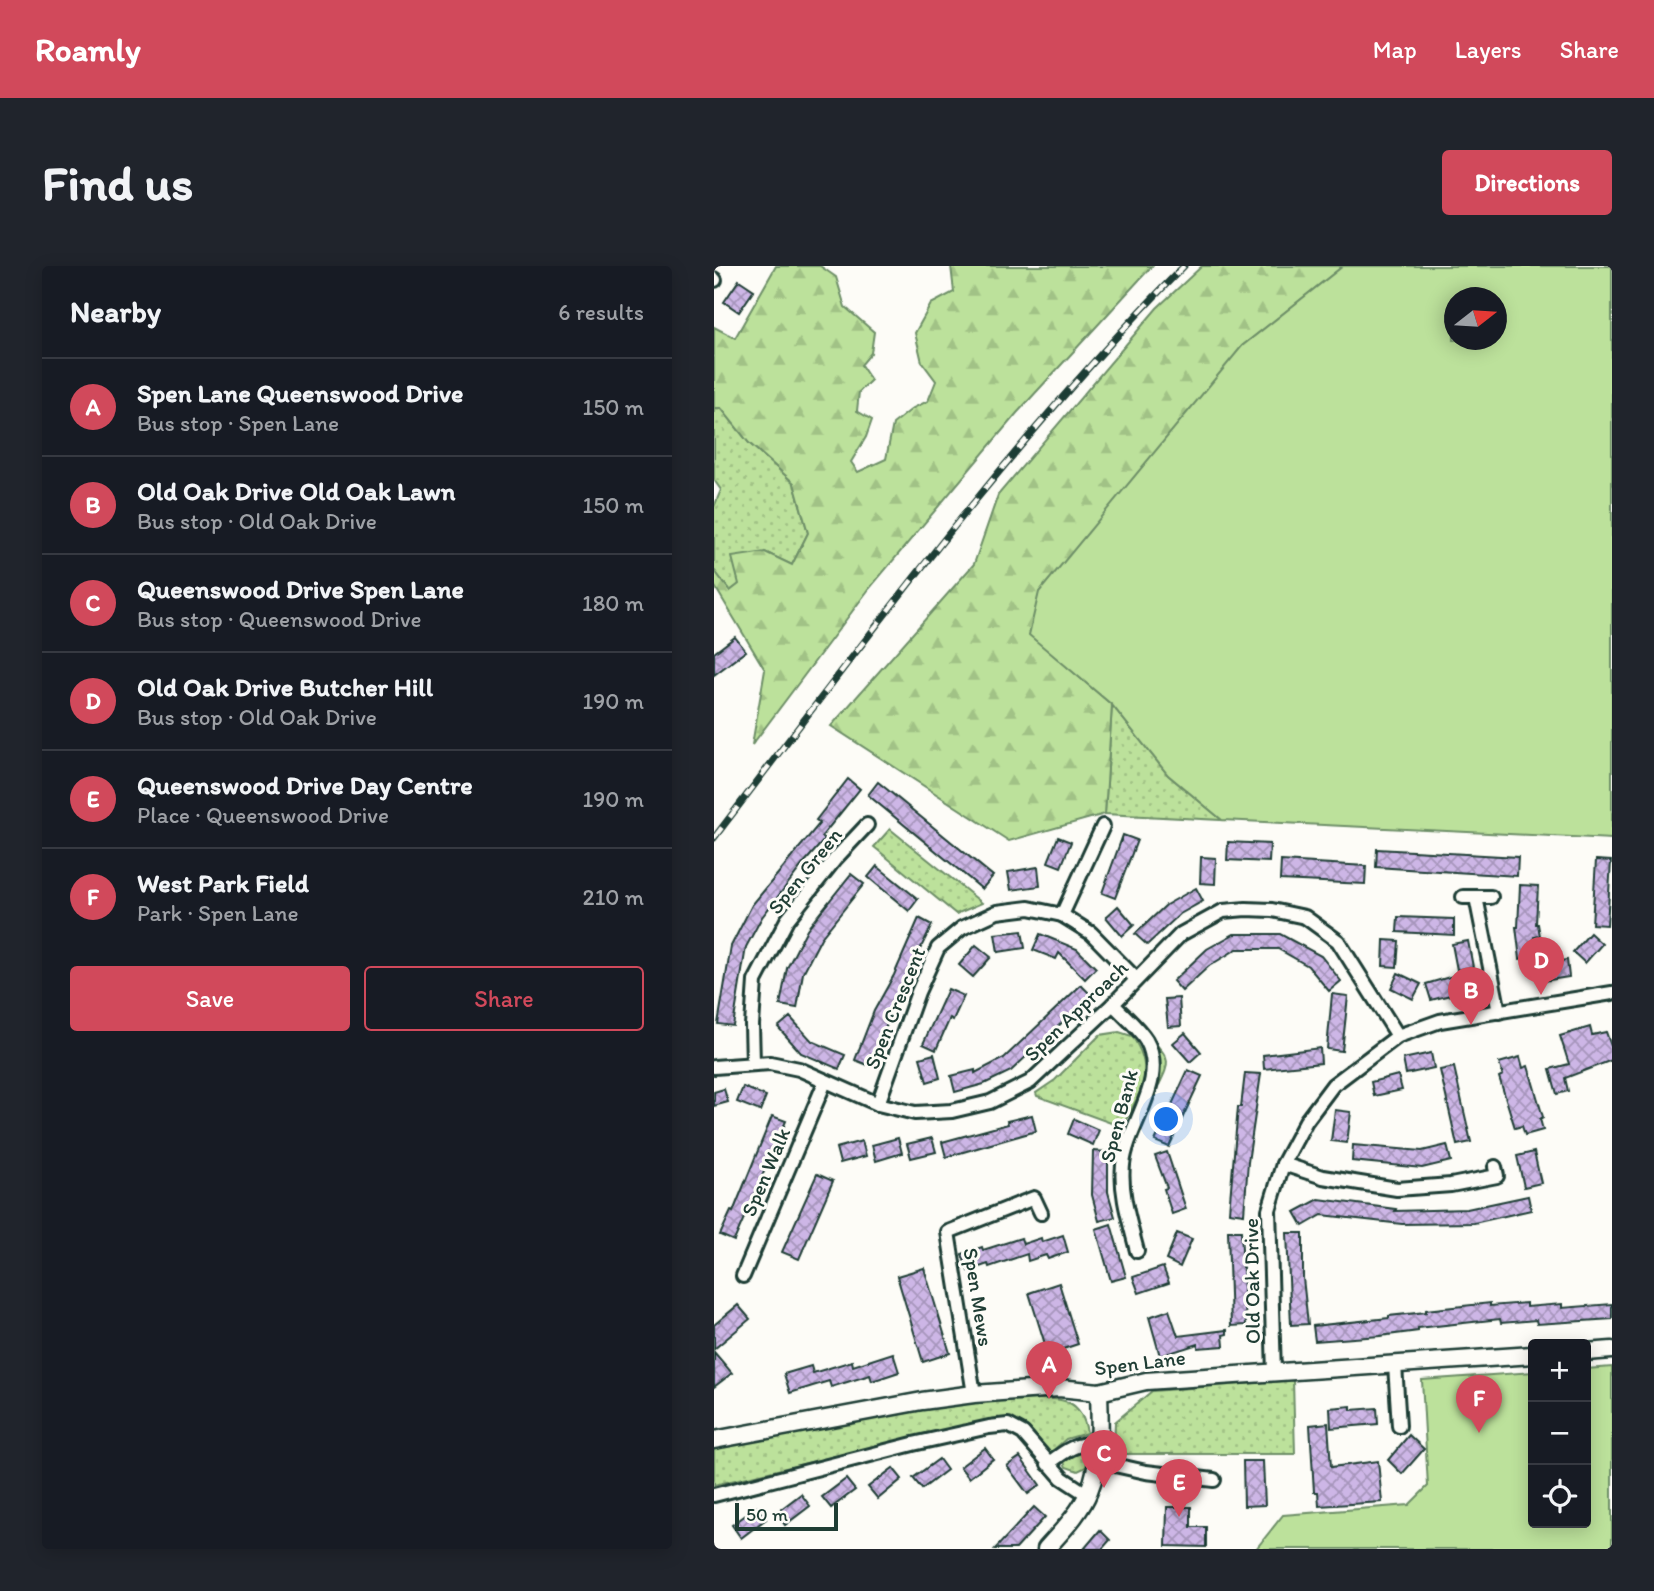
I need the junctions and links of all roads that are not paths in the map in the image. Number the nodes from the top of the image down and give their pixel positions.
1 (867, 825) dead end
2 (1102, 826) dead end
3 (1491, 897) dead end
4 (1062, 915) junction
5 (1136, 979) junction
6 (1612, 993) edge
7 (1113, 1003) junction
8 (1499, 1012) junction
9 (1398, 1037) junction
10 (754, 1063) junction
11 (714, 1067) edge
12 (825, 1082) junction
13 (878, 1104) junction
14 (1283, 1164) junction
15 (1495, 1167) dead end
16 (1041, 1213) dead end
17 (1137, 1251) dead end
18 (743, 1276) dead end
19 (1612, 1350) edge
20 (1591, 1352) edge
21 (1528, 1355) edge
22 (1395, 1365) junction
23 (1274, 1373) junction
24 (1099, 1392) junction
25 (974, 1394) junction
26 (1399, 1426) dead end
27 (714, 1440) edge
28 (1098, 1453) junction
29 (1048, 1464) junction
30 (1214, 1480) dead end
31 (1088, 1494) junction
32 (714, 1495) edge
33 (1046, 1549) edge

1 - 10 street, Spen Green
2 - 4 street
3 - 8 street
4 - 5 street, Spen Crescent
4 - 13 street, Spen Crescent
5 - 7 street, Spen Approach
5 - 9 street, Spen Approach
6 - 8 street, Old Oak Drive
7 - 13 street, Spen Approach
7 - 17 street, Spen Bank
8 - 9 street, Old Oak Drive
9 - 14 street, Old Oak Drive
10 - 11 street, Spen Approach
10 - 12 street, Spen Approach
12 - 13 street, Spen Approach
12 - 18 street, Spen Walk
14 - 15 street
14 - 23 street, Old Oak Drive
16 - 25 street, Spen Mews
19 - 20 street
21 - 22 street, Spen Lane
22 - 23 street, Spen Lane
22 - 26 street
23 - 24 street, Spen Lane
24 - 25 street, Spen Lane
24 - 28 street
25 - 27 street, Spen Lane
28 - 29 street
28 - 30 street
28 - 31 street
29 - 31 street
29 - 32 street
31 - 33 street

